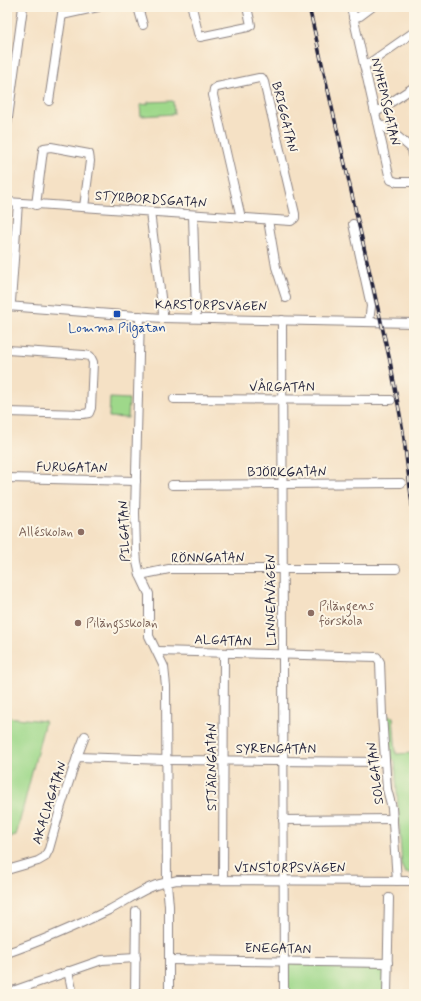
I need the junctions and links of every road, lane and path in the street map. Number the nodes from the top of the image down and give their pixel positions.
1 (23, 7) edge
2 (98, 7) edge
3 (138, 7) edge
4 (192, 7) edge
5 (247, 7) edge
6 (351, 7) edge
7 (372, 7) edge
8 (62, 11) edge
9 (354, 18) junction
10 (143, 25) dead end
11 (414, 32) edge
12 (364, 65) junction
13 (414, 87) edge
14 (49, 101) dead end
15 (375, 113) junction
16 (377, 122) junction
17 (7, 125) edge
18 (413, 147) edge
19 (414, 162) edge
20 (414, 182) edge
21 (7, 202) edge
22 (18, 203) junction
23 (36, 205) junction
24 (84, 207) junction
25 (150, 212) junction
26 (193, 215) junction
27 (241, 218) junction
28 (268, 220) junction
29 (293, 220) joint
30 (353, 224) dead end
31 (286, 298) dead end
32 (9, 304) edge
33 (163, 313) dead end
34 (196, 314) dead end
35 (140, 316) junction
36 (282, 320) junction
37 (369, 322) junction
38 (414, 323) edge
39 (7, 350) edge
40 (174, 399) dead end
41 (283, 399) junction
42 (391, 400) dead end
43 (7, 412) edge
44 (7, 478) edge
45 (136, 481) junction
46 (401, 483) dead end
47 (283, 484) junction
48 (172, 485) dead end
49 (396, 569) dead end
50 (283, 570) junction
51 (140, 575) junction
52 (158, 651) junction
53 (224, 653) junction
54 (284, 655) junction
55 (380, 662) joint
56 (85, 736) dead end
57 (78, 757) junction
58 (166, 760) junction
59 (283, 760) junction
60 (224, 761) junction
61 (385, 762) junction
62 (393, 819) junction
63 (283, 820) junction
64 (7, 870) edge
65 (223, 880) junction
66 (284, 880) junction
67 (397, 881) junction
68 (414, 881) edge
69 (167, 883) junction
70 (389, 898) dead end
71 (136, 911) dead end
72 (7, 953) edge
73 (136, 958) junction
74 (169, 960) junction
75 (284, 961) junction
76 (388, 963) junction
77 (68, 971) junction
78 (7, 993) edge
79 (73, 994) edge
80 (135, 994) edge
81 (168, 994) edge
82 (284, 994) edge
83 (387, 994) edge

1 - 17 street
2 - 8 street
3 - 10 street
4 - 5 street
6 - 9 street, NYHEMSGATAN
7 - 9 street
8 - 14 street
9 - 12 street, NYHEMSGATAN
11 - 12 street
12 - 15 street, NYHEMSGATAN
13 - 15 street
15 - 16 street, NYHEMSGATAN
16 - 18 street
16 - 20 street, NYHEMSGATAN
18 - 19 street
21 - 22 street, STYRBORDSGATAN
22 - 23 street, STYRBORDSGATAN
22 - 32 street
23 - 24 street, STYRBORDSGATAN
23 - 24 street
24 - 25 street, STYRBORDSGATAN
25 - 26 street, STYRBORDSGATAN
25 - 33 street
26 - 27 street, STYRBORDSGATAN
26 - 34 street
27 - 28 street, STYRBORDSGATAN
27 - 29 street, BRIGGATAN
28 - 29 street, STYRBORDSGATAN
28 - 31 street
30 - 37 street
32 - 35 street, KARSTORPSVÄGEN
35 - 36 street, KARSTORPSVÄGEN
35 - 45 street, PILGATAN
36 - 37 street, KARSTORPSVÄGEN
36 - 41 street, LINNEAVÄGEN
37 - 38 street, KARSTORPSVÄGEN
39 - 43 street
40 - 41 street, VÅRGATAN
41 - 42 street, VÅRGATAN
41 - 47 street, LINNEAVÄGEN
44 - 45 street, FURUGATAN
45 - 51 street, PILGATAN
46 - 47 street, BJÖRKGATAN
47 - 48 street, BJÖRKGATAN
47 - 50 street, LINNEAVÄGEN
49 - 50 street, RÖNNGATAN
50 - 51 street, RÖNNGATAN
50 - 54 street, LINNEAVÄGEN
51 - 52 street, PILGATAN
52 - 53 street, ALGATAN
52 - 58 street, PILGATAN
53 - 54 street, ALGATAN
53 - 60 street, STJÄRNGATAN
54 - 55 street, ALGATAN
54 - 59 street, LINNEAVÄGEN
55 - 61 street, SOLGATAN
56 - 57 street
57 - 58 street, AKACIAGATAN
57 - 64 street, AKACIAGATAN
58 - 60 street, SYRENGATAN
58 - 69 street, PILGATAN
59 - 60 street, SYRENGATAN
59 - 61 street, SYRENGATAN
59 - 63 street, LINNEAVÄGEN
60 - 65 street, STJÄRNGATAN
61 - 62 street, SOLGATAN
62 - 63 street
62 - 67 street, SOLGATAN
63 - 66 street, LINNEAVÄGEN
65 - 66 street, VINSTORPSVÄGEN
65 - 69 street, VINSTORPSVÄGEN
66 - 67 street, VINSTORPSVÄGEN
66 - 75 street, LINNEAVÄGEN
67 - 68 street, VINSTORPSVÄGEN
69 - 72 street, VINSTORPSVÄGEN
69 - 74 street, PILGATAN
70 - 76 street
71 - 73 street
73 - 77 street
73 - 80 street
74 - 75 street, ENEGATAN
74 - 81 street, PILGATAN
75 - 76 street, ENEGATAN
75 - 82 street, LINNEAVÄGEN
76 - 83 street
77 - 78 street
77 - 79 street

